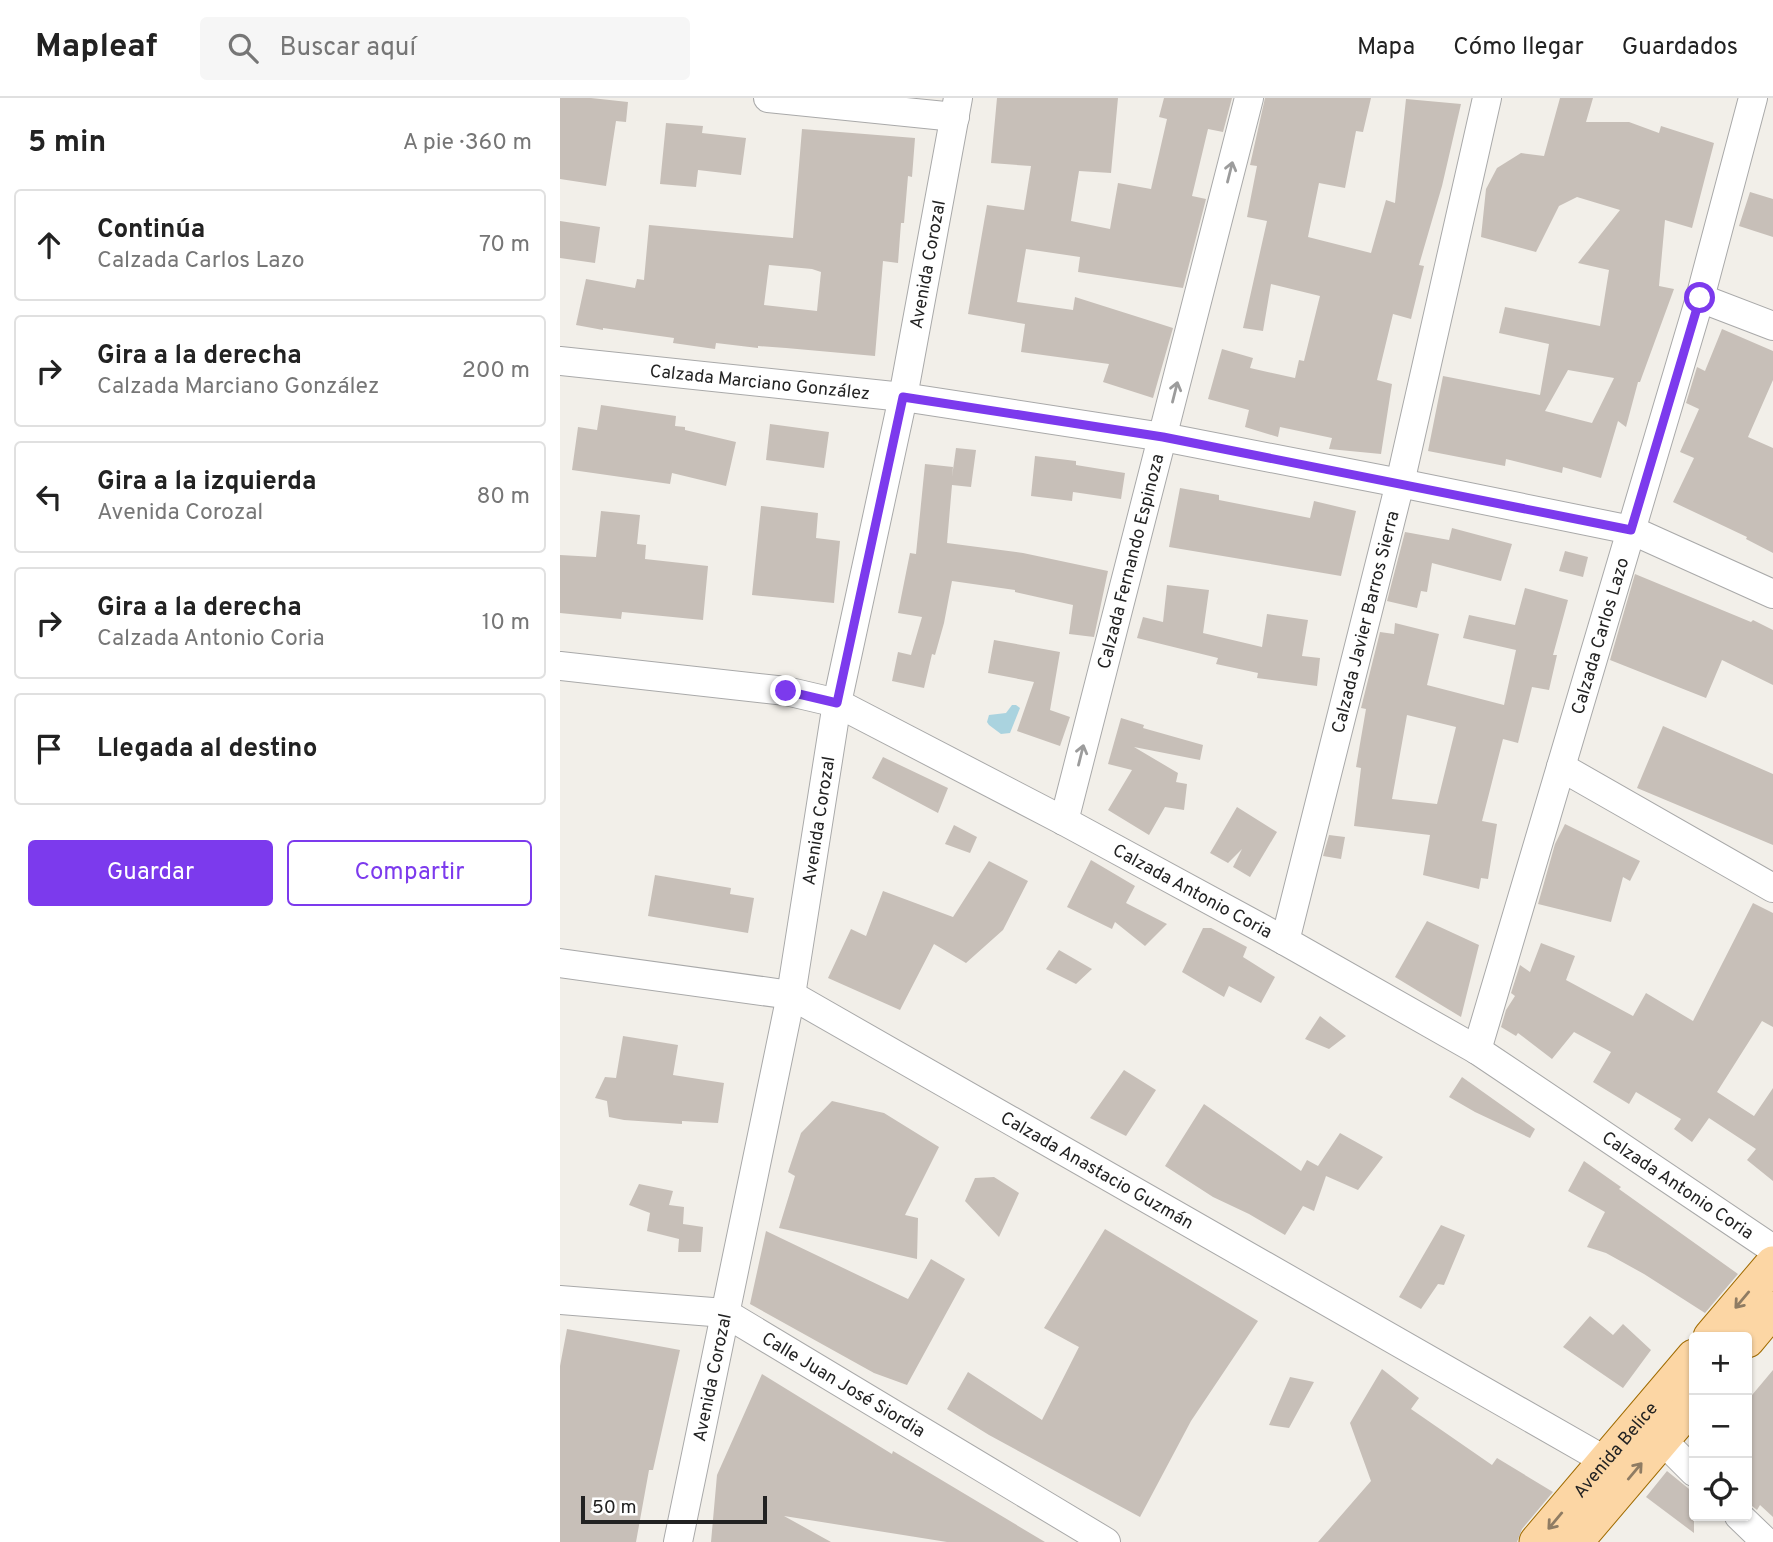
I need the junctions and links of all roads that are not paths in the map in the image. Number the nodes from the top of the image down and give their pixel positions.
1 (768, 98) edge
2 (1249, 98) edge
3 (1487, 98) edge
4 (1753, 98) edge
5 (957, 107) edge
6 (1700, 298) junction
7 (1773, 326) edge
8 (560, 361) edge
9 (903, 397) junction
10 (1163, 437) junction
11 (1400, 483) junction
12 (1631, 530) junction
13 (1773, 594) edge
14 (560, 666) edge
15 (837, 703) junction
16 (1561, 767) junction
17 (1064, 821) junction
18 (1773, 888) edge
19 (1284, 941) junction
20 (560, 963) edge
21 (791, 995) junction
22 (1477, 1050) junction
23 (1773, 1249) edge
24 (1773, 1264) edge
25 (560, 1300) edge
26 (1773, 1309) edge
27 (725, 1313) junction
28 (1715, 1332) edge
29 (1752, 1334) edge
30 (1689, 1363) edge
31 (1689, 1408) edge
32 (1662, 1440) junction
33 (1606, 1461) junction
34 (1689, 1467) edge
35 (1744, 1521) edge
36 (678, 1542) edge
37 (1106, 1542) edge
38 (1537, 1542) edge
39 (1575, 1542) edge
40 (1766, 1542) edge

1 - 5 street
10 -> 2 street, Calzada Fernando Espinoza
3 - 11 street, Calzada Javier Barros Sierra
4 - 6 street, Calzada Carlos Lazo
5 - 9 street, Avenida Corozal
6 - 7 street
6 - 12 street, Calzada Carlos Lazo
8 - 9 street, Calzada Marciano González
9 - 10 street, Calzada Marciano González
9 - 15 street, Avenida Corozal
10 - 11 street, Calzada Marciano González
17 -> 10 street, Calzada Fernando Espinoza
11 - 12 street, Calzada Marciano González
11 - 19 street, Calzada Javier Barros Sierra
12 - 13 street, Calzada Marciano González
12 - 16 street, Calzada Carlos Lazo
14 - 15 street, Calzada Antonio Coria
15 - 17 street, Calzada Antonio Coria
15 - 21 street, Avenida Corozal
16 - 18 street
16 - 22 street, Calzada Carlos Lazo
17 - 19 street, Calzada Antonio Coria
19 - 22 street, Calzada Antonio Coria
20 - 21 street, Calzada Anastacio Guzmán
21 - 27 street, Avenida Corozal
21 - 33 street, Calzada Anastacio Guzmán
22 - 23 street, Calzada Antonio Coria
24 -> 28 main road
25 - 27 street, Calle Juan José Siordia
26 - 29 main road
27 - 36 street, Avenida Corozal
27 - 37 street, Calle Juan José Siordia
30 - 33 main road, Avenida Belice
31 - 32 main road, Avenida Belice
32 - 34 street
39 -> 32 main road, Avenida Belice
33 -> 38 main road, Avenida Belice
35 - 40 street

